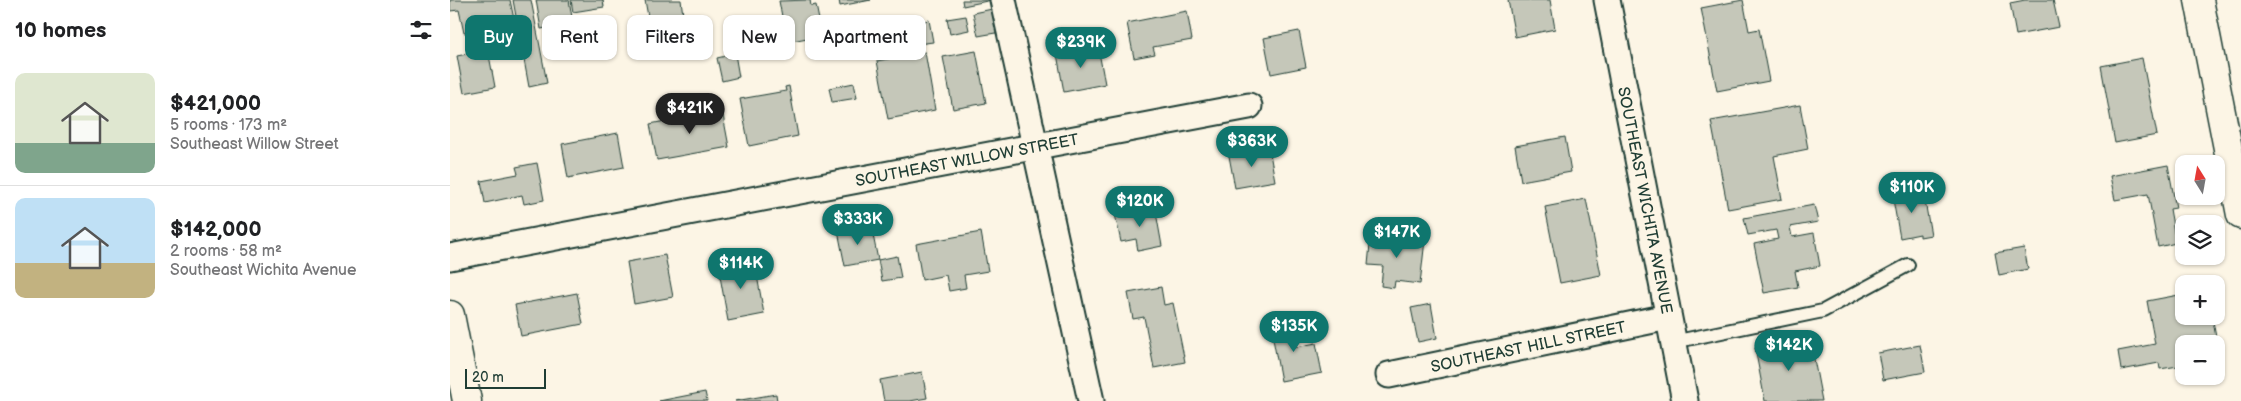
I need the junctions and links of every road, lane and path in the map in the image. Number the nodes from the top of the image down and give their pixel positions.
1 (1003, 0) edge
2 (1607, 0) edge
3 (2199, 0) edge
4 (1249, 106) dead end
5 (2233, 137) edge
6 (1036, 147) junction
7 (2241, 215) edge
8 (450, 257) edge
9 (1908, 265) dead end
10 (450, 315) edge
11 (1668, 317) junction
12 (1673, 342) junction
13 (1389, 375) dead end
14 (467, 401) edge
15 (1091, 401) edge
16 (1685, 401) edge

1 - 6 street
2 - 11 street, SOUTHEAST WICHITA AVENUE
3 - 5 main road
4 - 6 street, SOUTHEAST WILLOW STREET
5 - 7 main road
6 - 8 street, SOUTHEAST WILLOW STREET
6 - 15 street
9 - 12 lane
10 - 14 main road
11 - 12 street, SOUTHEAST WICHITA AVENUE
11 - 13 street, SOUTHEAST HILL STREET
12 - 16 street, SOUTHEAST WICHITA AVENUE

